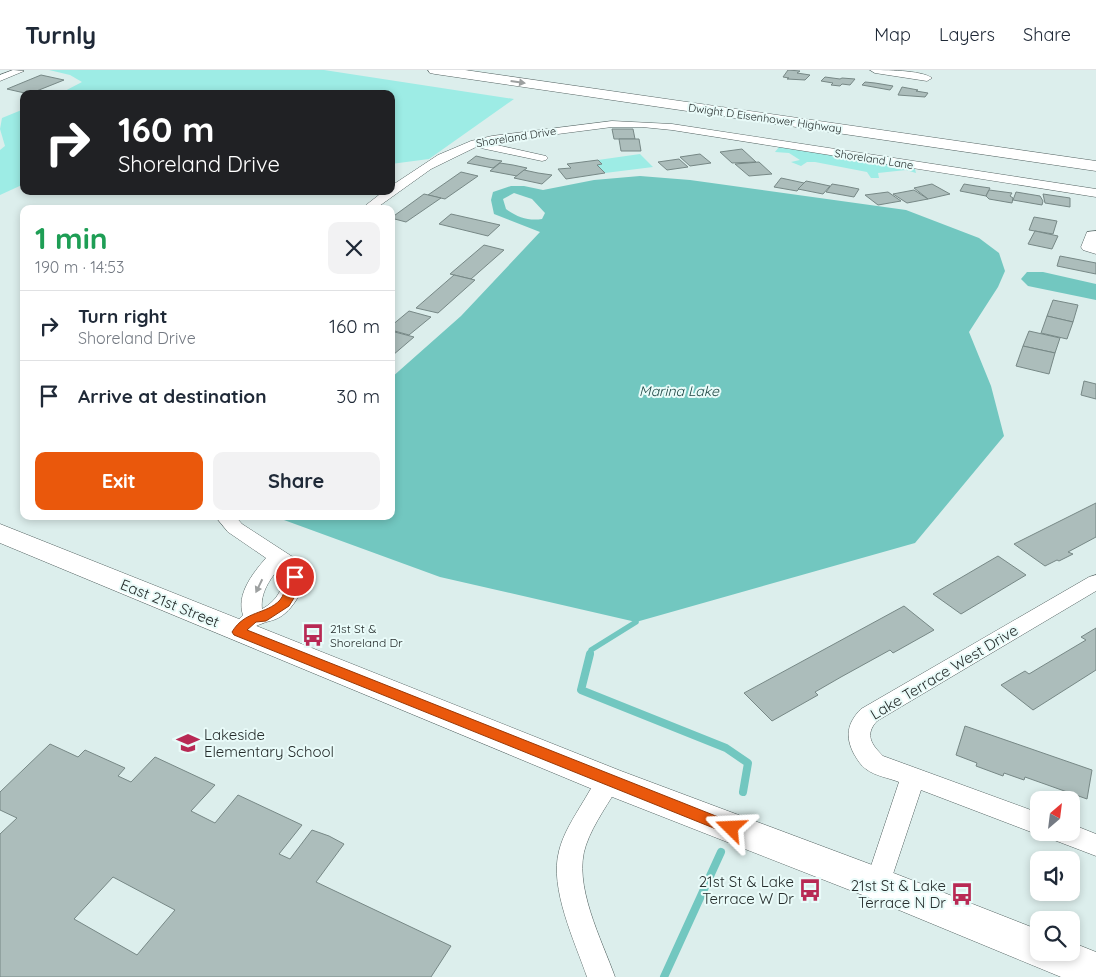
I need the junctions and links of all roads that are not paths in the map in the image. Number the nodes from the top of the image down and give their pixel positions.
1 (435, 70) edge
2 (514, 70) edge
3 (875, 70) edge
4 (19, 71) edge
5 (0, 78) edge
6 (927, 78) dead end
7 (653, 124) joint
8 (471, 144) junction
9 (1096, 154) edge
10 (542, 158) dead end
11 (1096, 166) edge
12 (395, 190) edge
13 (1096, 193) edge
14 (388, 195) edge
15 (373, 205) edge
16 (1096, 235) edge
17 (1096, 250) edge
18 (227, 520) edge
19 (0, 533) edge
20 (277, 558) junction
21 (1096, 582) edge
22 (246, 624) junction
23 (913, 777) junction
24 (609, 781) junction
25 (1030, 821) edge
26 (1080, 839) edge
27 (1096, 845) edge
28 (878, 884) junction
29 (1030, 945) edge
30 (1070, 961) edge
31 (1096, 972) edge
32 (601, 977) edge

1 -> 11 main road, Dwight D Eisenhower Highway
2 - 9 main road, Dwight D Eisenhower Highway
3 - 6 street
4 - 5 street
7 - 8 street, Shoreland Drive
7 - 13 street, Shoreland Lane
8 - 10 street
8 - 12 street, Shoreland Drive
14 - 15 street, Shoreland Drive
16 - 17 street
18 - 20 street
19 - 22 main road, East 21st Street
20 -> 22 street
20 - 22 street
21 - 23 street, Lake Terrace West Drive
22 - 24 main road, East 21st Street
23 - 25 street
23 - 28 street
24 - 28 main road, East 21st Street
24 - 32 street
26 - 27 street
28 - 29 main road, East 21st Street
30 - 31 main road

